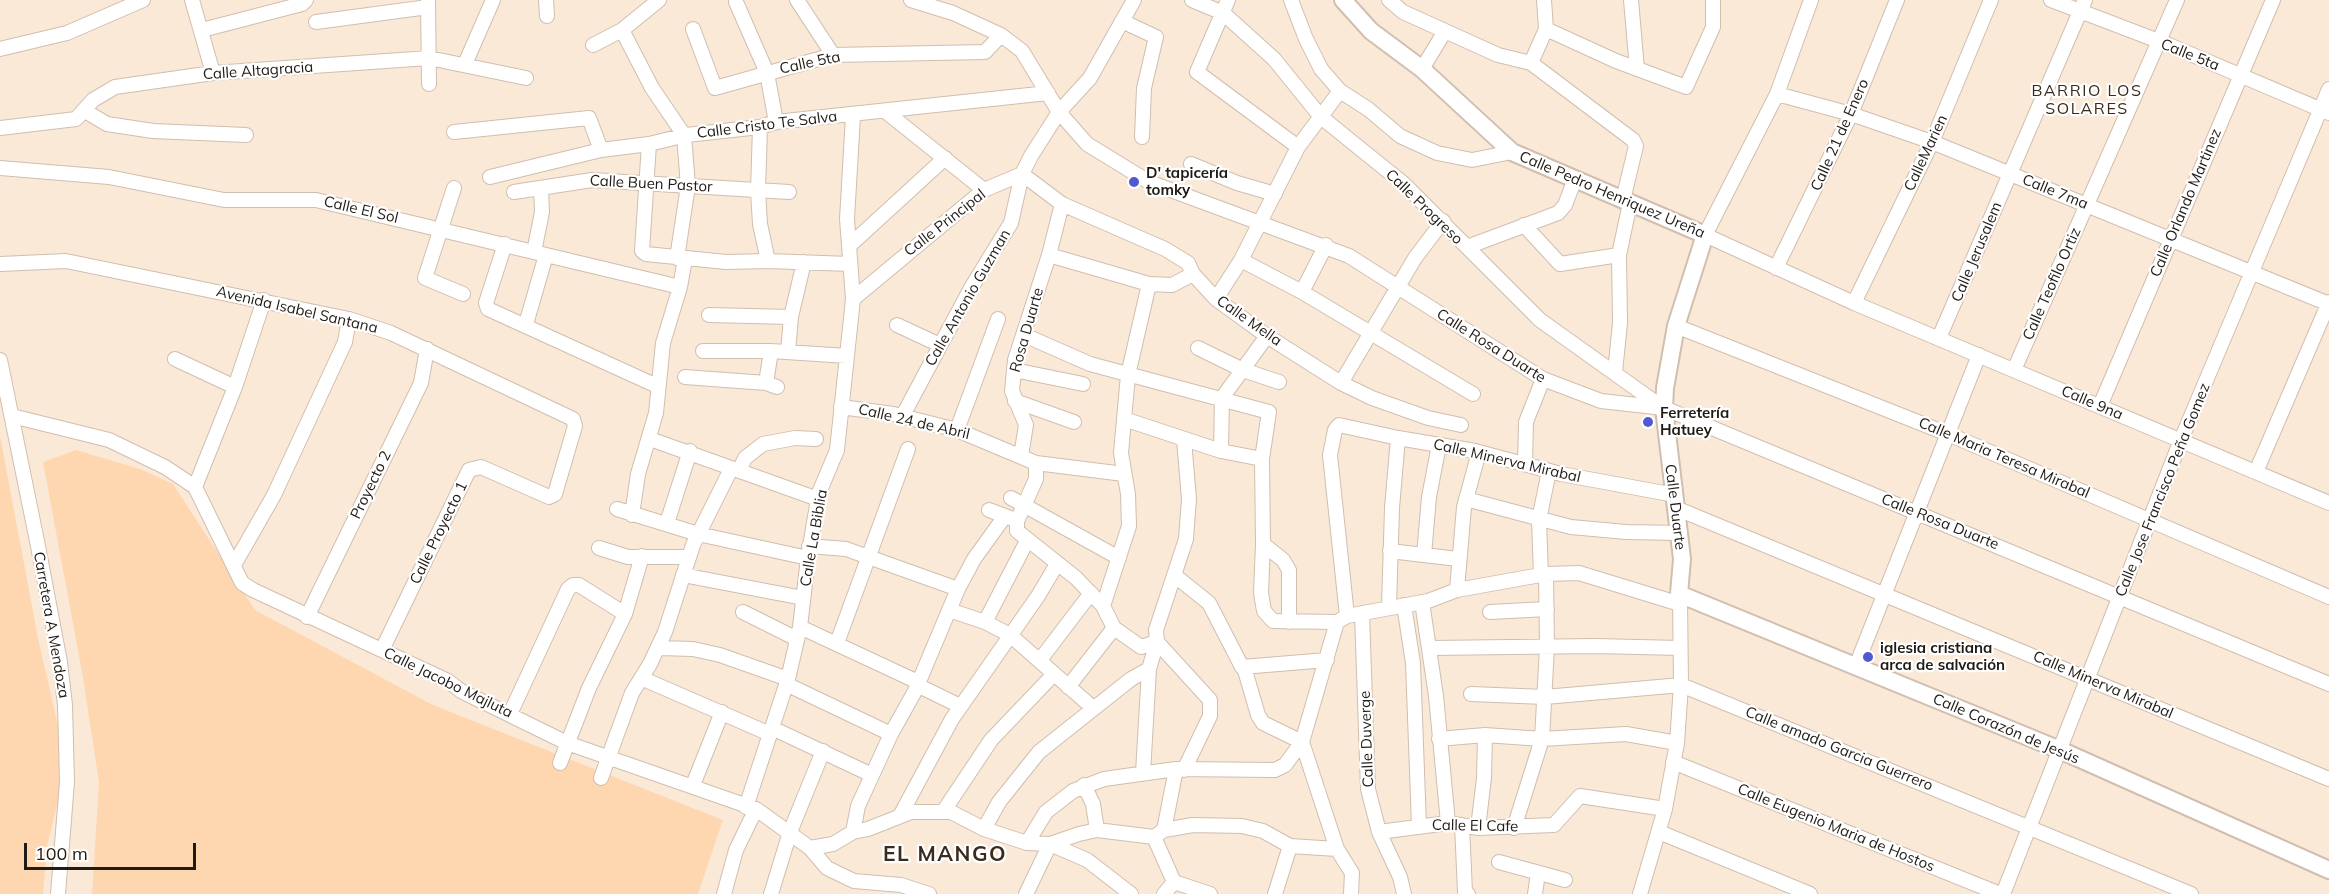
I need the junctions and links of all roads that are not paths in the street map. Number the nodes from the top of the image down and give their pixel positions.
1 (143, 0) edge
2 (192, 0) edge
3 (306, 0) edge
4 (493, 0) edge
5 (546, 0) edge
6 (659, 0) edge
7 (797, 0) edge
8 (911, 0) edge
9 (1134, 0) edge
10 (1192, 0) edge
11 (1292, 0) edge
12 (1343, 0) edge
13 (1389, 0) edge
14 (1544, 0) edge
15 (1631, 0) edge
16 (1713, 0) edge
17 (1811, 0) edge
18 (1897, 0) edge
19 (1991, 0) edge
20 (2051, 0) edge
21 (2177, 0) edge
22 (2273, 0) edge
23 (736, 2) dead end
24 (428, 3) edge
25 (2083, 6) edge
26 (1225, 7) edge
27 (547, 16) dead end
28 (1124, 21) junction
29 (316, 22) dead end
30 (693, 29) dead end
31 (1546, 29) junction
32 (202, 30) junction
33 (622, 30) junction
34 (1445, 31) junction
35 (1001, 35) junction
36 (2159, 42) junction
37 (593, 45) dead end
38 (0, 49) edge
39 (832, 55) junction
40 (429, 58) junction
41 (1531, 63) junction
42 (465, 64) junction
43 (1422, 69) junction
44 (1637, 69) junction
45 (213, 73) junction
46 (767, 73) junction
47 (2241, 76) junction
48 (526, 78) dead end
49 (429, 84) dead end
50 (2329, 89) edge
51 (1340, 91) junction
52 (1048, 93) junction
53 (1777, 94) junction
54 (85, 111) junction
55 (885, 111) junction
56 (2325, 111) edge
57 (1059, 112) junction
58 (1851, 114) junction
59 (853, 116) junction
60 (1321, 117) junction
61 (776, 122) junction
62 (760, 127) junction
63 (0, 128) edge
64 (454, 132) dead end
65 (246, 135) dead end
66 (684, 135) junction
67 (1142, 137) dead end
68 (1932, 142) junction
69 (649, 144) junction
70 (1298, 147) junction
71 (601, 150) junction
72 (1512, 152) junction
73 (945, 158) junction
74 (1191, 164) dead end
75 (0, 168) edge
76 (1022, 174) junction
77 (2010, 174) junction
78 (490, 177) dead end
79 (1575, 179) junction
80 (648, 183) junction
81 (687, 186) junction
82 (454, 188) dead end
83 (541, 188) junction
84 (984, 190) junction
85 (758, 191) junction
86 (514, 192) dead end
87 (789, 192) dead end
88 (1275, 194) junction
89 (1627, 201) junction
90 (1062, 204) junction
91 (2087, 205) junction
92 (1443, 221) junction
93 (1259, 223) junction
94 (1524, 225) junction
95 (440, 229) junction
96 (1705, 235) junction
97 (2171, 239) junction
98 (505, 244) junction
99 (1326, 245) junction
100 (849, 246) junction
101 (1467, 247) junction
102 (540, 254) junction
103 (1049, 255) junction
104 (1618, 255) junction
105 (681, 258) junction
106 (1241, 260) junction
107 (768, 261) junction
108 (804, 262) junction
109 (0, 264) edge
110 (850, 264) junction
111 (1776, 268) junction
112 (2252, 272) junction
113 (1193, 274) junction
114 (1149, 284) junction
115 (680, 287) junction
116 (1397, 287) junction
117 (1302, 292) junction
118 (463, 294) dead end
119 (853, 299) junction
120 (1216, 299) junction
121 (264, 300) junction
122 (1854, 303) junction
123 (2329, 303) edge
124 (710, 315) dead end
125 (792, 317) junction
126 (349, 319) junction
127 (998, 319) dead end
128 (526, 324) junction
129 (897, 325) dead end
130 (1676, 326) junction
131 (1024, 335) junction
132 (1370, 335) junction
133 (1267, 336) junction
134 (1939, 338) junction
135 (940, 345) junction
136 (1198, 348) dead end
137 (427, 349) junction
138 (703, 351) dead end
139 (771, 351) junction
140 (788, 352) junction
141 (1979, 355) junction
142 (847, 356) junction
143 (175, 359) dead end
144 (0, 360) edge
145 (1243, 369) junction
146 (1014, 370) junction
147 (2014, 370) junction
148 (1614, 372) junction
149 (1128, 375) junction
150 (685, 377) dead end
151 (1543, 379) junction
152 (1280, 382) dead end
153 (1341, 383) junction
154 (1083, 384) dead end
155 (657, 386) junction
156 (235, 387) junction
157 (1473, 394) dead end
158 (1222, 398) junction
159 (1014, 401) junction
160 (2100, 406) junction
161 (841, 407) junction
162 (1664, 408) junction
163 (12, 416) junction
164 (902, 417) junction
165 (1124, 419) junction
166 (575, 421) joint
167 (1074, 422) dead end
168 (1461, 425) dead end
169 (957, 430) junction
170 (1948, 434) junction
171 (1398, 438) junction
172 (650, 439) junction
173 (816, 439) dead end
174 (1184, 440) junction
175 (2181, 440) junction
176 (1439, 445) junction
177 (908, 449) dead end
178 (690, 451) junction
179 (1221, 451) junction
180 (1479, 452) junction
181 (1021, 456) junction
182 (1262, 459) junction
183 (1036, 463) junction
184 (1525, 464) junction
185 (735, 470) junction
186 (1549, 471) junction
187 (2256, 472) junction
188 (1124, 474) junction
189 (195, 487) junction
190 (1011, 498) dead end
191 (818, 499) junction
192 (1466, 499) junction
193 (1676, 502) junction
194 (2329, 503) edge
195 (1024, 506) junction
196 (617, 509) dead end
197 (990, 510) dead end
198 (1917, 512) junction
199 (632, 515) junction
200 (1011, 518) junction
201 (2150, 519) junction
202 (1539, 520) junction
203 (667, 523) junction
204 (1680, 533) junction
205 (698, 534) junction
206 (1027, 541) junction
207 (1263, 544) junction
208 (599, 548) dead end
209 (1390, 551) junction
210 (808, 552) junction
211 (1424, 555) junction
212 (642, 556) junction
213 (689, 557) junction
214 (869, 557) junction
215 (1119, 558) junction
216 (1458, 559) junction
217 (1057, 564) junction
218 (234, 565) junction
219 (684, 575) junction
220 (1174, 575) junction
221 (1544, 575) junction
222 (958, 589) junction
223 (1456, 590) junction
224 (1091, 593) junction
225 (1885, 594) junction
226 (2120, 597) junction
227 (2329, 597) edge
228 (803, 598) junction
229 (1680, 599) junction
230 (1422, 602) junction
231 (1404, 605) junction
232 (1103, 606) junction
233 (1389, 607) junction
234 (1547, 609) junction
235 (948, 610) junction
236 (743, 612) dead end
237 (1490, 612) dead end
238 (1362, 613) junction
239 (625, 614) junction
240 (307, 617) junction
241 (1342, 619) junction
242 (985, 622) junction
243 (1289, 622) junction
244 (1114, 628) junction
245 (799, 633) junction
246 (1010, 635) junction
247 (1157, 642) junction
248 (837, 644) junction
249 (1547, 647) junction
250 (659, 648) junction
251 (1430, 648) junction
252 (1680, 648) junction
253 (382, 650) junction
254 (1040, 660) junction
255 (1327, 660) junction
256 (1856, 666) junction
257 (1244, 667) junction
258 (1149, 669) junction
259 (1054, 674) junction
260 (641, 678) junction
261 (2088, 678) junction
262 (787, 682) junction
263 (917, 684) junction
264 (2329, 684) edge
265 (1681, 685) junction
266 (1068, 687) junction
267 (1471, 694) dead end
268 (1545, 697) junction
269 (960, 706) junction
270 (1093, 708) junction
271 (722, 712) junction
272 (510, 714) junction
273 (771, 731) junction
274 (891, 734) junction
275 (1485, 735) junction
276 (1542, 738) junction
277 (1439, 739) junction
278 (567, 742) junction
279 (1302, 742) junction
280 (1677, 743) junction
281 (2060, 750) junction
282 (823, 751) junction
283 (609, 758) junction
284 (1673, 762) junction
285 (560, 763) dead end
286 (1180, 769) junction
287 (1143, 773) junction
288 (872, 775) junction
289 (601, 778) dead end
290 (2329, 778) edge
291 (693, 785) junction
292 (1084, 785) junction
293 (751, 808) junction
294 (1665, 809) junction
295 (943, 812) junction
296 (902, 814) junction
297 (1448, 823) junction
298 (1462, 825) junction
299 (1419, 826) junction
300 (2030, 827) junction
301 (1478, 828) junction
302 (1514, 828) junction
303 (984, 829) junction
304 (1097, 830) junction
305 (1659, 831) junction
306 (789, 832) junction
307 (854, 832) junction
308 (1379, 832) junction
309 (1159, 834) junction
310 (1027, 843) junction
311 (1050, 844) junction
312 (1290, 846) junction
313 (810, 848) junction
314 (1337, 849) junction
315 (1499, 862) dead end
316 (2329, 870) edge
317 (1538, 873) junction
318 (1565, 880) dead end
319 (1174, 882) junction
320 (857, 888) edge
321 (58, 894) edge
322 (723, 894) edge
323 (771, 894) edge
324 (929, 894) edge
325 (1026, 894) edge
326 (1131, 894) edge
327 (1164, 894) edge
328 (1210, 894) edge
329 (1275, 894) edge
330 (1352, 894) edge
331 (1404, 894) edge
332 (1468, 894) edge
333 (1535, 894) edge
334 (1640, 894) edge
335 (1810, 894) edge
336 (2002, 894) edge
337 (2191, 894) edge

1 - 38 street
2 - 32 street
3 - 32 street
4 - 42 street
5 - 27 street
6 - 33 street
7 - 39 street
8 - 35 street, Calle Rosa Duarte
9 - 28 street
10 - 26 street, Calle Progreso
11 - 51 street
12 - 43 street, Calle Pedro Henriquez Ureña
13 - 34 street
14 - 31 street
15 - 44 street
16 - 44 street
17 - 53 street, Calle Duarte
18 - 58 street, Calle 21 de Enero
19 - 68 street, CalleMarien
20 - 25 street, Calle 5ta
21 - 36 street, Calle Teofilo Ortiz
22 - 47 street, Calle Orlando Martinez
23 - 46 street
24 - 29 street
24 - 40 street
25 - 36 street, Calle 5ta
25 - 77 street, Calle Jerusalem
26 - 60 street, Calle Progreso
26 - 70 street
28 - 57 street
28 - 67 street
30 - 46 street, Calle 5ta
31 - 41 street
31 - 44 street
32 - 45 street
33 - 37 street
33 - 66 street
34 - 41 street
34 - 43 street
35 - 39 street, Calle 5ta
35 - 52 street, Calle Rosa Duarte
36 - 47 street, Calle 5ta
36 - 91 street, Calle Teofilo Ortiz
39 - 46 street, Calle 5ta
40 - 42 street, Calle Altagracia
40 - 45 street, Calle Altagracia
40 - 49 street
41 - 89 street
42 - 48 street, Calle Altagracia
43 - 72 street, Calle Pedro Henriquez Ureña
45 - 54 street, Calle Altagracia
46 - 61 street
47 - 56 street, Calle 5ta
47 - 97 street, Calle Orlando Martinez
50 - 56 street, Calle Jose Francisco Peña Gomez
51 - 60 street
51 - 72 street
52 - 55 street, Calle Cristo Te Salva
52 - 57 street, Calle Rosa Duarte
53 - 58 street, Calle 7ma
53 - 96 street, Calle Duarte
54 - 63 street, Calle Altagracia
54 - 65 street
55 - 59 street, Calle Cristo Te Salva
55 - 73 street
56 - 112 street, Calle Jose Francisco Peña Gomez
57 - 76 street
57 - 93 street, Calle Rosa Duarte
58 - 68 street, Calle 7ma
58 - 111 street, Calle 21 de Enero
59 - 61 street, Calle Cristo Te Salva
59 - 100 street, Calle La Biblia
60 - 70 street
60 - 92 street, Calle Progreso
61 - 62 street, Calle Cristo Te Salva
62 - 66 street, Calle Cristo Te Salva
62 - 85 street
64 - 71 street
66 - 69 street, Calle Cristo Te Salva
66 - 81 street
68 - 77 street, Calle 7ma
68 - 122 street, CalleMarien
69 - 71 street, Calle Cristo Te Salva
69 - 80 street
70 - 88 street
71 - 78 street, Calle Cristo Te Salva
72 - 79 street, Calle Pedro Henriquez Ureña
73 - 84 street
73 - 100 street
74 - 88 street
75 - 95 street, Calle El Sol
76 - 84 street, Calle Principal
76 - 90 street, Calle Mella
76 - 135 street, Calle Antonio Guzman
77 - 91 street, Calle 7ma
77 - 134 street, Calle Jerusalem
79 - 89 street, Calle Pedro Henriquez Ureña
79 - 94 street
80 - 81 street, Calle Buen Pastor
80 - 83 street, Calle Buen Pastor
80 - 105 street
81 - 85 street, Calle Buen Pastor
81 - 105 street
82 - 95 street
83 - 86 street, Calle Buen Pastor
83 - 102 street
84 - 119 street, Calle Principal
85 - 87 street, Calle Buen Pastor
85 - 107 street
88 - 93 street
89 - 96 street, Calle Pedro Henriquez Ureña
89 - 104 street
90 - 103 street, Rosa Duarte
90 - 113 street, Calle Mella
91 - 97 street, Calle 7ma
91 - 147 street, Calle Teofilo Ortiz
92 - 101 street, Calle Progreso
92 - 116 street
93 - 99 street, Calle Rosa Duarte
93 - 106 street
94 - 101 street
94 - 104 street
95 - 98 street, Calle El Sol
95 - 118 street
96 - 111 street, Calle Pedro Henriquez Ureña
96 - 130 street, Calle Duarte
97 - 112 street, Calle 7ma
97 - 160 street, Calle Orlando Martinez
98 - 102 street, Calle El Sol
98 - 128 street
99 - 116 street, Calle Rosa Duarte
99 - 117 street
100 - 110 street, Calle La Biblia
101 - 148 street, Calle Progreso
102 - 115 street, Calle El Sol
102 - 128 street
103 - 114 street
103 - 131 street, Rosa Duarte
104 - 148 street
105 - 107 street
105 - 115 street
106 - 117 street
106 - 120 street
107 - 108 street
108 - 110 street
108 - 125 street
109 - 121 street, Avenida Isabel Santana
110 - 119 street, Calle La Biblia
111 - 122 street, Calle Pedro Henriquez Ureña
112 - 123 street, Calle 7ma
112 - 175 street, Calle Jose Francisco Peña Gomez
113 - 114 street
113 - 120 street, Calle Mella
114 - 149 street
115 - 155 street
116 - 132 street
116 - 151 street, Calle Rosa Duarte
117 - 132 street
119 - 142 street, Calle La Biblia
120 - 133 street, Calle Mella
121 - 126 street, Avenida Isabel Santana
121 - 156 street
122 - 134 street, Calle 9na
123 - 187 street
124 - 125 street
125 - 140 street
126 - 137 street, Avenida Isabel Santana
126 - 218 street
127 - 169 street
128 - 155 street
129 - 135 street
130 - 162 street, Calle Duarte
130 - 170 street, Calle Maria Teresa Mirabal
131 - 146 street, Rosa Duarte
131 - 149 street
132 - 153 street
132 - 157 street
133 - 145 street
133 - 153 street, Calle Mella
134 - 141 street, Calle 9na
135 - 164 street, Calle Antonio Guzman
136 - 145 street
137 - 166 street, Avenida Isabel Santana
137 - 240 street, Proyecto 2
138 - 139 street
139 - 140 street
139 - 150 street
140 - 142 street
141 - 147 street, Calle 9na
141 - 170 street
142 - 161 street, Calle La Biblia
143 - 156 street
144 - 163 street, Carretera A Mendoza
145 - 152 street
145 - 158 street
146 - 154 street
146 - 159 street, Rosa Duarte
147 - 160 street, Calle 9na
148 - 162 street, Calle Progreso
149 - 158 street
149 - 165 street
151 - 162 street, Calle Rosa Duarte
151 - 184 street
153 - 168 street, Calle Mella
155 - 172 street
156 - 189 street
158 - 179 street
158 - 182 street
159 - 167 street
159 - 181 street, Rosa Duarte
160 - 175 street, Calle 9na
161 - 164 street, Calle 24 de Abril
161 - 191 street, Calle La Biblia
162 - 193 street, Calle Duarte
162 - 198 street, Calle Rosa Duarte
163 - 189 street
163 - 321 street, Carretera A Mendoza
164 - 169 street, Calle 24 de Abril
165 - 174 street
165 - 188 street
166 - 253 street, Calle Proyecto 1
169 - 181 street, Calle 24 de Abril
170 - 198 street
170 - 201 street, Calle Maria Teresa Mirabal
171 - 176 street, Calle Minerva Mirabal
171 - 209 street
171 - 241 street, Calle Minerva Mirabal
172 - 178 street
172 - 199 street
173 - 185 street
174 - 179 street
174 - 220 street
175 - 187 street, Calle 9na
175 - 201 street, Calle Jose Francisco Peña Gomez
176 - 180 street, Calle Minerva Mirabal
176 - 211 street
177 - 214 street
178 - 185 street
178 - 203 street
179 - 182 street
180 - 184 street, Calle Minerva Mirabal
180 - 192 street
181 - 183 street, Calle 24 de Abril
182 - 207 street
183 - 188 street, Calle 24 de Abril
183 - 195 street
184 - 186 street, Calle Minerva Mirabal
185 - 191 street
185 - 205 street
186 - 193 street, Calle Minerva Mirabal
186 - 202 street
187 - 194 street, Calle 9na
188 - 215 street
189 - 218 street, Calle Jacobo Majluta
190 - 195 street
191 - 210 street, Calle La Biblia
192 - 202 street
192 - 216 street
193 - 204 street, Calle Duarte
193 - 225 street, Calle Minerva Mirabal
195 - 200 street
195 - 215 street
196 - 199 street
197 - 200 street
198 - 225 street
198 - 226 street, Calle Rosa Duarte
199 - 203 street
200 - 206 street
200 - 222 street
201 - 226 street, Calle Jose Francisco Peña Gomez
201 - 227 street, Calle Maria Teresa Mirabal
202 - 204 street
202 - 221 street
203 - 205 street
204 - 229 street, Calle Duarte
205 - 210 street
205 - 213 street
206 - 217 street
206 - 242 street
207 - 243 street
207 - 243 street
208 - 212 street
209 - 211 street
209 - 233 street
210 - 214 street
210 - 228 street, Calle La Biblia
211 - 216 street
212 - 213 street
212 - 239 street
213 - 219 street
214 - 222 street
214 - 248 street
215 - 232 street
216 - 223 street
217 - 224 street
217 - 246 street
218 - 240 street, Calle Jacobo Majluta
219 - 228 street
219 - 250 street
220 - 247 street
220 - 257 street
221 - 223 street
221 - 229 street
221 - 234 street
222 - 235 street
223 - 230 street
224 - 232 street
224 - 254 street
225 - 256 street
225 - 261 street, Calle Minerva Mirabal
226 - 261 street, Calle Jose Francisco Peña Gomez
226 - 264 street, Calle Rosa Duarte
228 - 245 street, Calle La Biblia
229 - 252 street, Calle Duarte
229 - 256 street, Calle Corazón de Jesús
230 - 231 street
230 - 251 street
231 - 233 street
231 - 299 street
232 - 244 street
233 - 238 street
234 - 237 street
234 - 249 street
235 - 242 street
235 - 263 street
236 - 245 street
238 - 241 street
238 - 308 street, Calle Duverge
239 - 272 street
239 - 278 street
240 - 253 street, Calle Jacobo Majluta
241 - 243 street
241 - 255 street
242 - 246 street
244 - 247 street
244 - 266 street
245 - 248 street
245 - 262 street, Calle La Biblia
246 - 254 street
246 - 269 street
247 - 258 street
247 - 286 street
248 - 263 street
249 - 251 street
249 - 252 street
249 - 268 street
250 - 260 street
250 - 262 street
251 - 277 street
252 - 265 street, Calle Duarte
253 - 272 street, Calle Jacobo Majluta
254 - 259 street
255 - 257 street
255 - 279 street
256 - 281 street, Calle Corazón de Jesús
257 - 279 street
258 - 270 street
258 - 287 street
259 - 266 street
259 - 295 street
260 - 271 street
260 - 283 street
261 - 281 street, Calle Jose Francisco Peña Gomez
261 - 290 street, Calle Minerva Mirabal
262 - 273 street, Calle La Biblia
262 - 274 street
263 - 269 street
263 - 274 street
265 - 268 street, Calle amado Garcia Guerrero
265 - 280 street, Calle Duarte
265 - 300 street, Calle amado Garcia Guerrero
266 - 270 street
267 - 268 street, Calle amado Garcia Guerrero
268 - 276 street
269 - 296 street
270 - 303 street
271 - 273 street
271 - 291 street
272 - 278 street, Calle Jacobo Majluta
273 - 282 street
273 - 293 street, Calle La Biblia
274 - 288 street
275 - 276 street
275 - 277 street
275 - 301 street
276 - 280 street
276 - 302 street
277 - 297 street
278 - 283 street, Calle Jacobo Majluta
278 - 285 street
279 - 286 street
279 - 314 street
280 - 284 street, Calle Duarte
281 - 300 street, Calle Jose Francisco Peña Gomez
281 - 316 street, Calle Corazón de Jesús
282 - 288 street
282 - 306 street
283 - 289 street
283 - 291 street, Calle Jacobo Majluta
284 - 294 street, Calle Duarte
284 - 336 street, Calle Eugenio Maria de Hostos
286 - 287 street
286 - 309 street
287 - 292 street
288 - 307 street
291 - 293 street, Calle Jacobo Majluta
292 - 304 street
292 - 310 street
293 - 306 street, Calle Jacobo Majluta
293 - 322 street, Calle La Biblia
294 - 302 street, Calle El Cafe
294 - 305 street, Calle Duarte
295 - 296 street
295 - 303 street
296 - 307 street
297 - 298 street, Calle El Cafe
297 - 299 street, Calle El Cafe
298 - 301 street, Calle El Cafe
298 - 332 street
299 - 308 street, Calle El Cafe
300 - 336 street, Calle Jose Francisco Peña Gomez
300 - 337 street, Calle amado Garcia Guerrero
301 - 302 street, Calle El Cafe
303 - 310 street
304 - 309 street
304 - 311 street
305 - 334 street, Calle Duarte
305 - 335 street
306 - 313 street, Calle Jacobo Majluta
306 - 323 street
307 - 313 street
308 - 331 street, Calle Duverge
309 - 312 street
309 - 319 street
310 - 311 street
311 - 325 street
311 - 326 street
312 - 314 street
312 - 329 street
313 - 320 street, Calle Jacobo Majluta
314 - 330 street
315 - 317 street
317 - 318 street
317 - 333 street
319 - 327 street
319 - 328 street
320 - 324 street, Calle Jacobo Majluta

